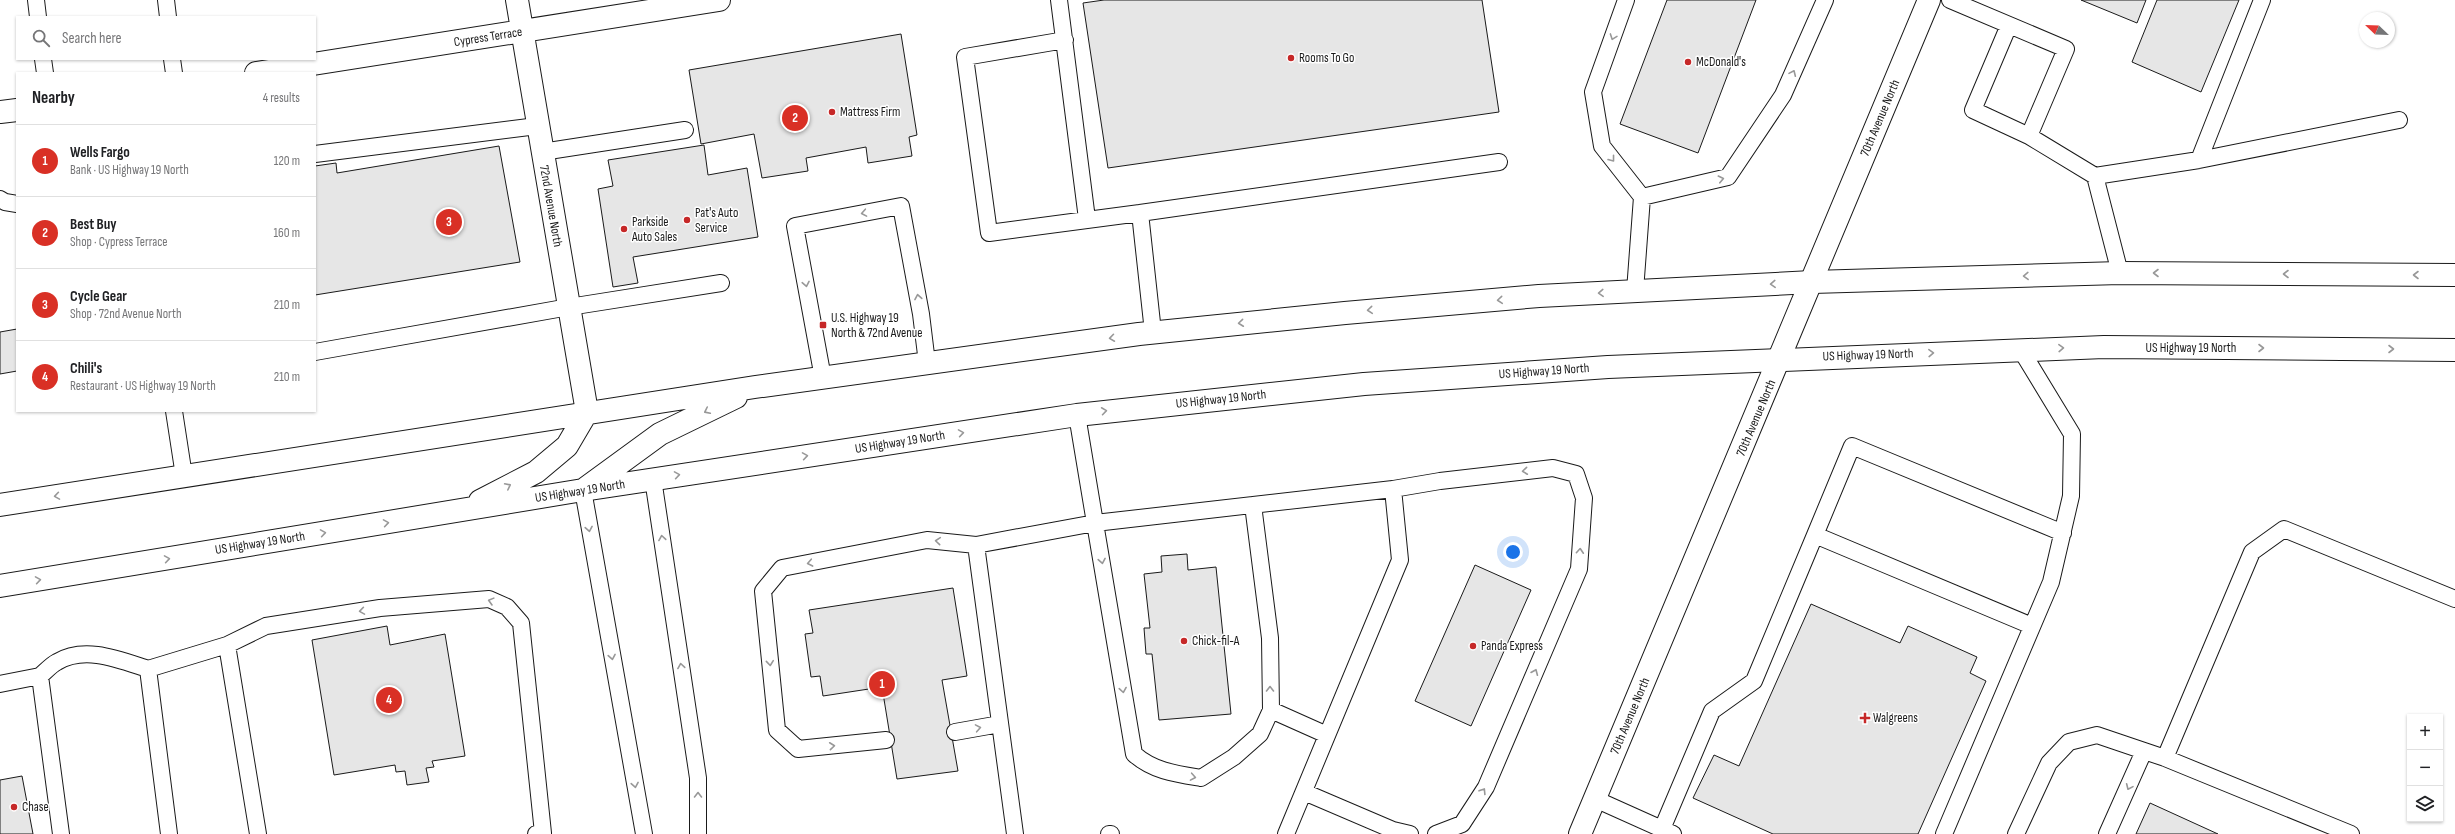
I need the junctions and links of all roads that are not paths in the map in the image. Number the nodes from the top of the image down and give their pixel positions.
1 (36, 0) edge
2 (166, 0) edge
3 (517, 0) edge
4 (719, 0) edge
5 (1059, 0) edge
6 (1626, 0) edge
7 (1825, 0) edge
8 (1929, 0) edge
9 (1950, 0) edge
10 (2262, 0) edge
11 (38, 16) edge
12 (168, 16) edge
13 (2009, 25) junction
14 (522, 32) junction
15 (1065, 40) junction
16 (43, 60) edge
17 (172, 60) edge
18 (45, 72) edge
19 (174, 72) edge
20 (262, 72) edge
21 (16, 110) edge
22 (0, 112) edge
23 (2399, 120) dead end
24 (538, 126) junction
25 (685, 130) dead end
26 (2029, 136) junction
27 (542, 152) junction
28 (316, 154) edge
29 (2199, 160) junction
30 (1499, 162) dead end
31 (2095, 176) junction
32 (1642, 197) junction
33 (0, 199) edge
34 (16, 204) edge
35 (1140, 213) junction
36 (1087, 219) junction
37 (2120, 273) junction
38 (2455, 276) edge
39 (1812, 282) junction
40 (721, 283) dead end
41 (1635, 292) junction
42 (569, 307) junction
43 (1153, 332) junction
44 (2021, 350) junction
45 (2455, 350) edge
46 (316, 352) edge
47 (1780, 358) junction
48 (926, 363) junction
49 (823, 378) junction
50 (755, 387) junction
51 (174, 412) edge
52 (587, 412) junction
53 (1077, 415) junction
54 (184, 476) junction
55 (653, 479) junction
56 (1394, 489) junction
57 (583, 490) junction
58 (0, 505) edge
59 (1253, 505) junction
60 (461, 511) junction
61 (1095, 523) junction
62 (2063, 533) junction
63 (1815, 535) junction
64 (976, 544) junction
65 (0, 586) edge
66 (2455, 598) edge
67 (2032, 626) junction
68 (227, 645) junction
69 (148, 669) junction
70 (40, 676) junction
71 (0, 684) edge
72 (1270, 710) junction
73 (1000, 724) junction
74 (955, 732) dead end
75 (1327, 735) junction
76 (886, 740) dead end
77 (2144, 751) junction
78 (2165, 758) junction
79 (1304, 792) junction
80 (1595, 799) junction
81 (1668, 832) edge
82 (61, 834) edge
83 (169, 834) edge
84 (258, 834) edge
85 (536, 834) edge
86 (644, 834) edge
87 (698, 834) edge
88 (1015, 834) edge
89 (1286, 834) edge
90 (1410, 834) edge
91 (1436, 834) edge
92 (1580, 834) edge
93 (1944, 834) edge
94 (2016, 834) edge
95 (2107, 834) edge
96 (2351, 834) edge

1 - 11 lane
2 - 12 lane
3 - 14 main road, 72nd Avenue North
4 - 14 main road, Cypress Terrace
5 - 15 lane
6 -> 32 lane
32 -> 7 lane
8 - 39 main road, 70th Avenue North
9 - 13 lane
10 - 29 lane
13 - 26 lane
13 - 26 lane
14 - 20 main road, Cypress Terrace
14 - 24 main road, 72nd Avenue North
15 - 36 lane
15 - 36 lane
16 - 18 lane
17 - 19 lane
21 - 22 main road
23 - 29 lane
24 - 27 main road, 72nd Avenue North
24 - 28 lane
25 - 27 lane
26 - 31 lane
27 - 42 main road, 72nd Avenue North
29 - 31 lane
30 - 35 lane
31 - 37 lane
32 - 41 lane
33 - 34 lane
35 - 36 lane
35 - 43 lane
38 -> 37 main road
37 -> 39 main road
39 -> 41 main road
39 - 47 main road, 70th Avenue North
40 - 42 lane
41 -> 43 main road
42 - 46 lane
42 - 52 main road, 72nd Avenue North
43 -> 48 main road
44 -> 45 main road, US Highway 19 North
47 -> 44 main road, US Highway 19 North
44 - 62 lane
53 -> 47 main road, US Highway 19 North
47 - 80 main road, 70th Avenue North
48 - 49 main road
48 -> 49 lane
49 - 50 main road
50 - 52 main road
50 -> 57 main road
51 - 54 lane
52 - 54 main road
60 -> 52 main road
55 -> 53 main road, US Highway 19 North
53 - 61 lane
54 -> 58 main road
55 - 57 main road, US Highway 19 North
87 -> 55 lane
56 - 59 lane
56 - 75 lane
91 -> 56 lane
57 - 60 main road, US Highway 19 North
57 -> 86 lane
59 - 61 lane
72 -> 59 lane
65 -> 60 main road, US Highway 19 North
61 - 64 lane
61 -> 72 lane
62 - 63 lane
62 - 67 lane
63 - 67 lane
63 - 81 lane
64 - 73 lane
64 -> 76 lane
66 - 78 lane
67 - 93 lane
68 - 69 lane
68 - 84 lane
85 -> 68 lane
69 - 70 lane
69 - 83 lane
70 - 71 lane
70 - 82 lane
72 - 75 lane
74 -> 73 lane
73 - 88 lane
75 - 79 lane
77 - 78 lane
77 - 94 lane
77 -> 95 lane
78 - 96 lane
79 - 89 lane
79 - 90 lane
80 - 81 lane
80 - 92 main road, 70th Avenue North

